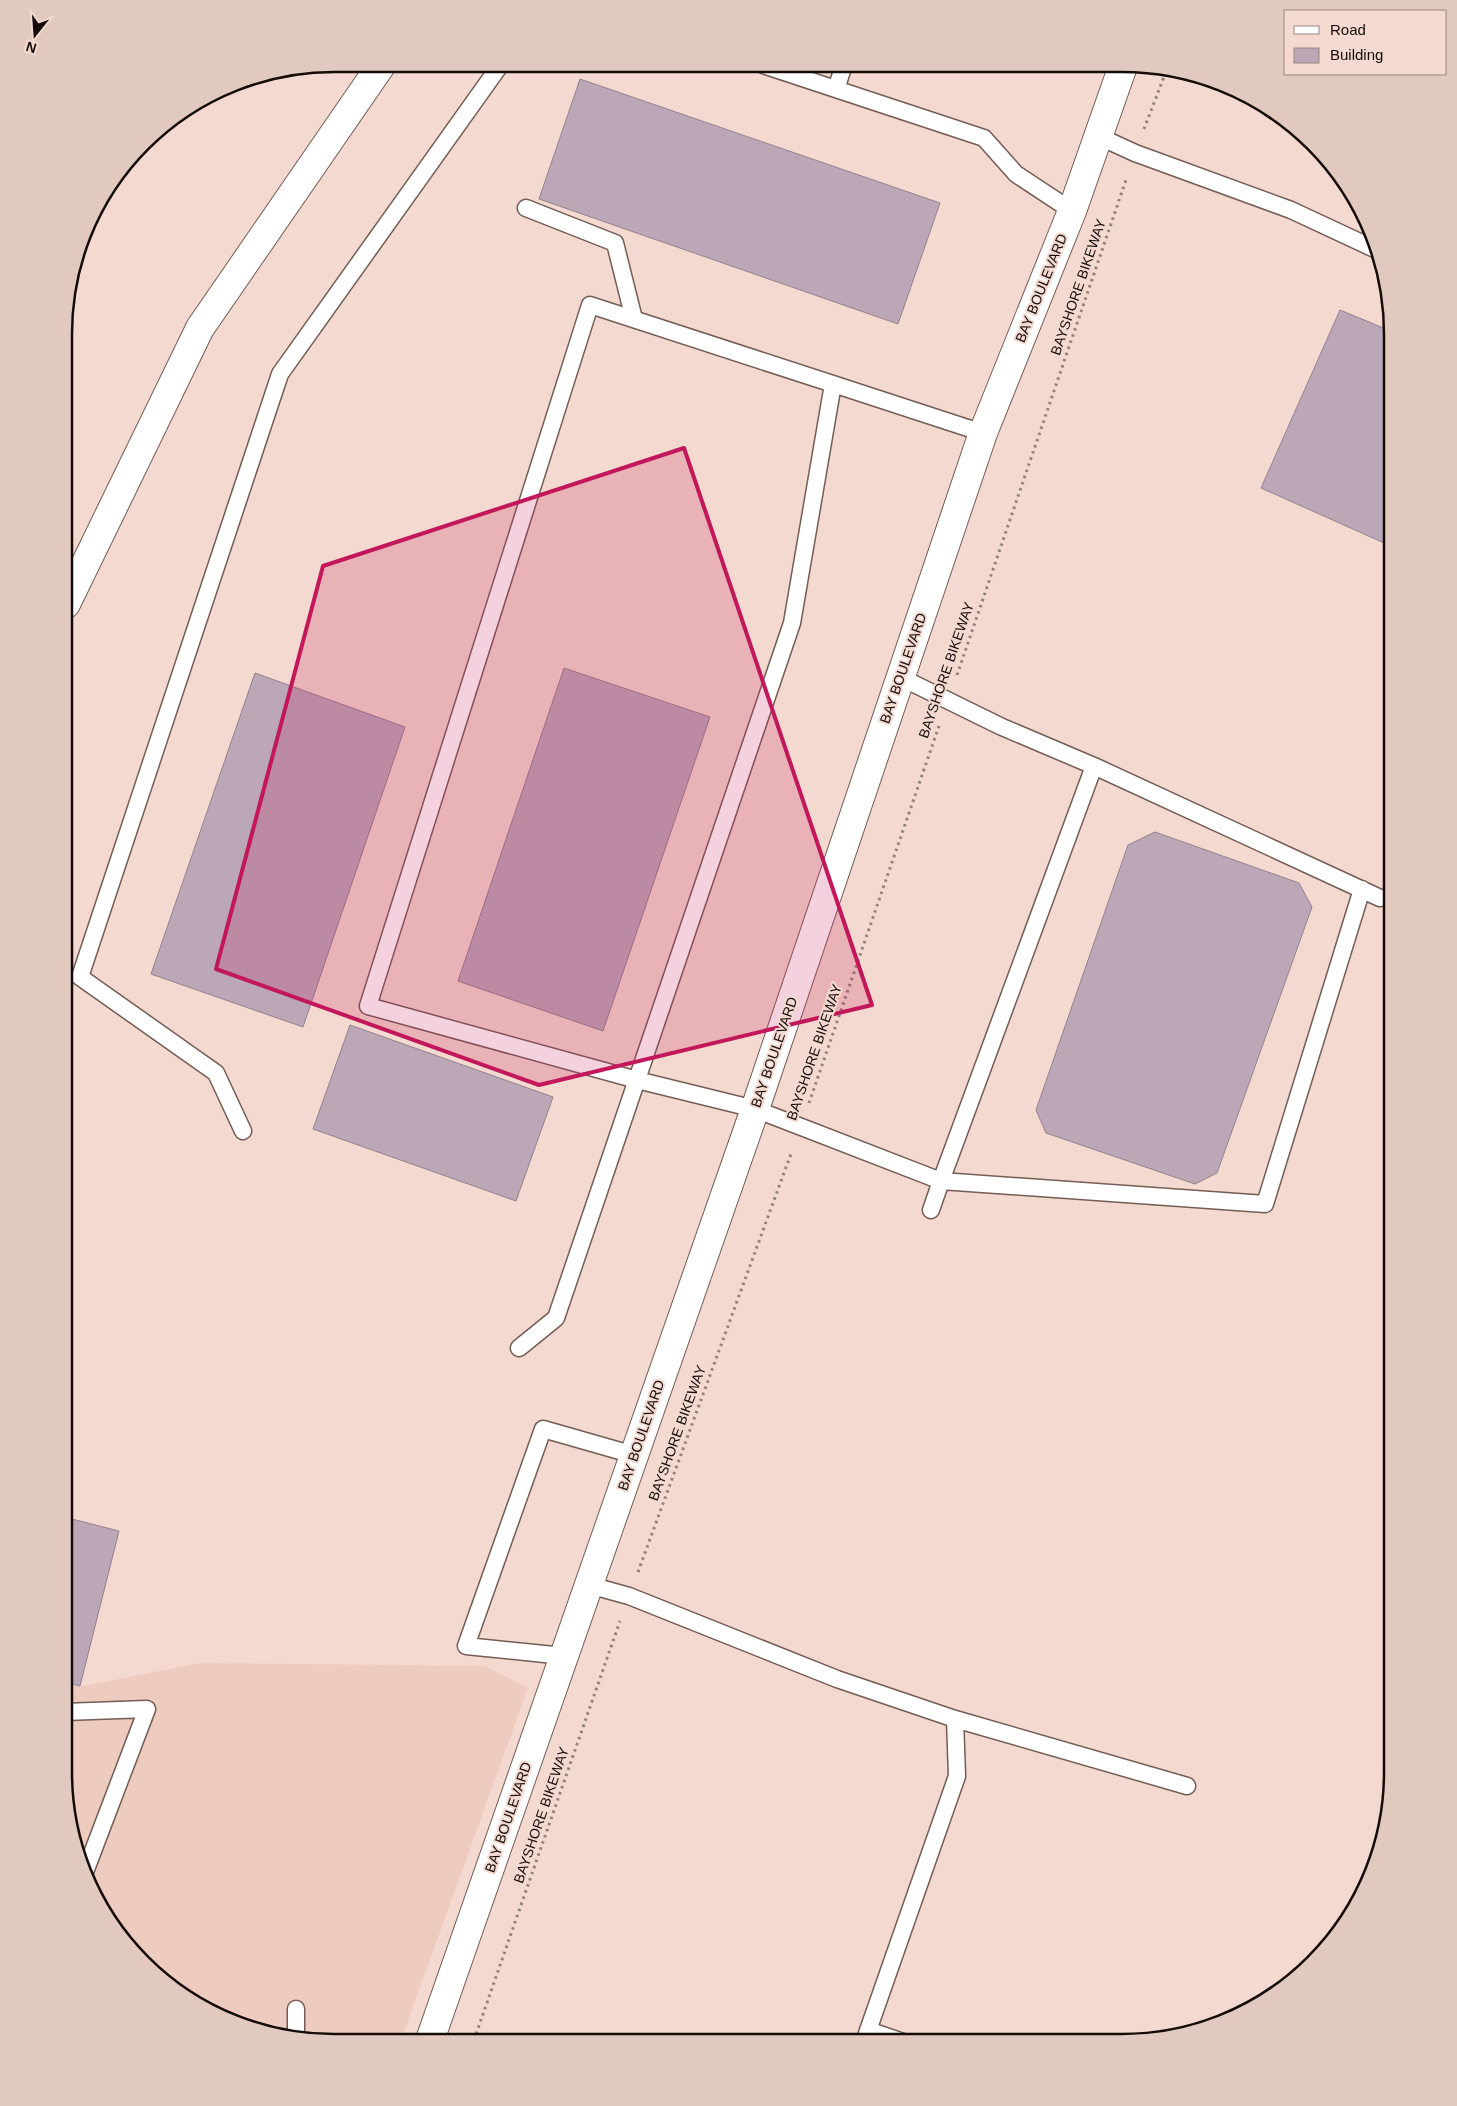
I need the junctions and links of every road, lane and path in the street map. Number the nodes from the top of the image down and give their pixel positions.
1 (376, 72) edge
2 (495, 72) edge
3 (784, 72) edge
4 (842, 72) edge
5 (1121, 72) edge
6 (1164, 76) edge
7 (836, 89) junction
8 (1098, 136) junction
9 (1135, 153) junction
10 (526, 208) dead end
11 (1072, 211) junction
12 (1369, 247) edge
13 (634, 320) junction
14 (833, 384) junction
15 (983, 433) junction
16 (72, 592) edge
17 (900, 677) junction
18 (948, 699) junction
19 (1094, 766) junction
20 (1362, 889) junction
21 (1380, 898) dead end
22 (637, 1080) junction
23 (755, 1109) junction
24 (801, 1127) junction
25 (243, 1131) dead end
26 (942, 1181) junction
27 (931, 1210) dead end
28 (519, 1348) dead end
29 (634, 1455) junction
30 (589, 1586) junction
31 (629, 1596) junction
32 (564, 1656) junction
33 (72, 1712) edge
34 (955, 1719) junction
35 (1186, 1786) dead end
36 (89, 1862) edge
37 (296, 2010) dead end
38 (296, 2030) edge
39 (432, 2034) edge
40 (476, 2034) edge
41 (867, 2034) edge

1 - 16 main road
2 - 25 lane
3 - 7 lane
4 - 7 lane
5 - 8 main road, BAY BOULEVARD
6 - 9 path, BAYSHORE BIKEWAY
7 - 11 lane
8 - 9 lane
8 - 11 main road, BAY BOULEVARD
9 - 12 lane
9 - 18 path, BAYSHORE BIKEWAY
10 - 13 lane
11 - 15 main road, BAY BOULEVARD
13 - 14 lane
13 - 22 lane
14 - 15 lane
14 - 22 lane
15 - 17 main road, BAY BOULEVARD
17 - 18 lane
17 - 23 main road, BAY BOULEVARD
18 - 19 lane
18 - 24 path, BAYSHORE BIKEWAY
19 - 20 lane
19 - 26 lane
20 - 21 lane
20 - 26 lane
22 - 23 lane
22 - 28 lane
23 - 24 lane
23 - 29 main road, BAY BOULEVARD
24 - 26 lane
24 - 31 path, BAYSHORE BIKEWAY
26 - 27 lane
29 - 30 main road, BAY BOULEVARD
29 - 32 lane
30 - 31 lane
30 - 32 main road, BAY BOULEVARD
31 - 34 lane
31 - 40 path, BAYSHORE BIKEWAY
32 - 39 main road, BAY BOULEVARD
33 - 36 lane
34 - 35 lane
34 - 41 lane
37 - 38 lane

